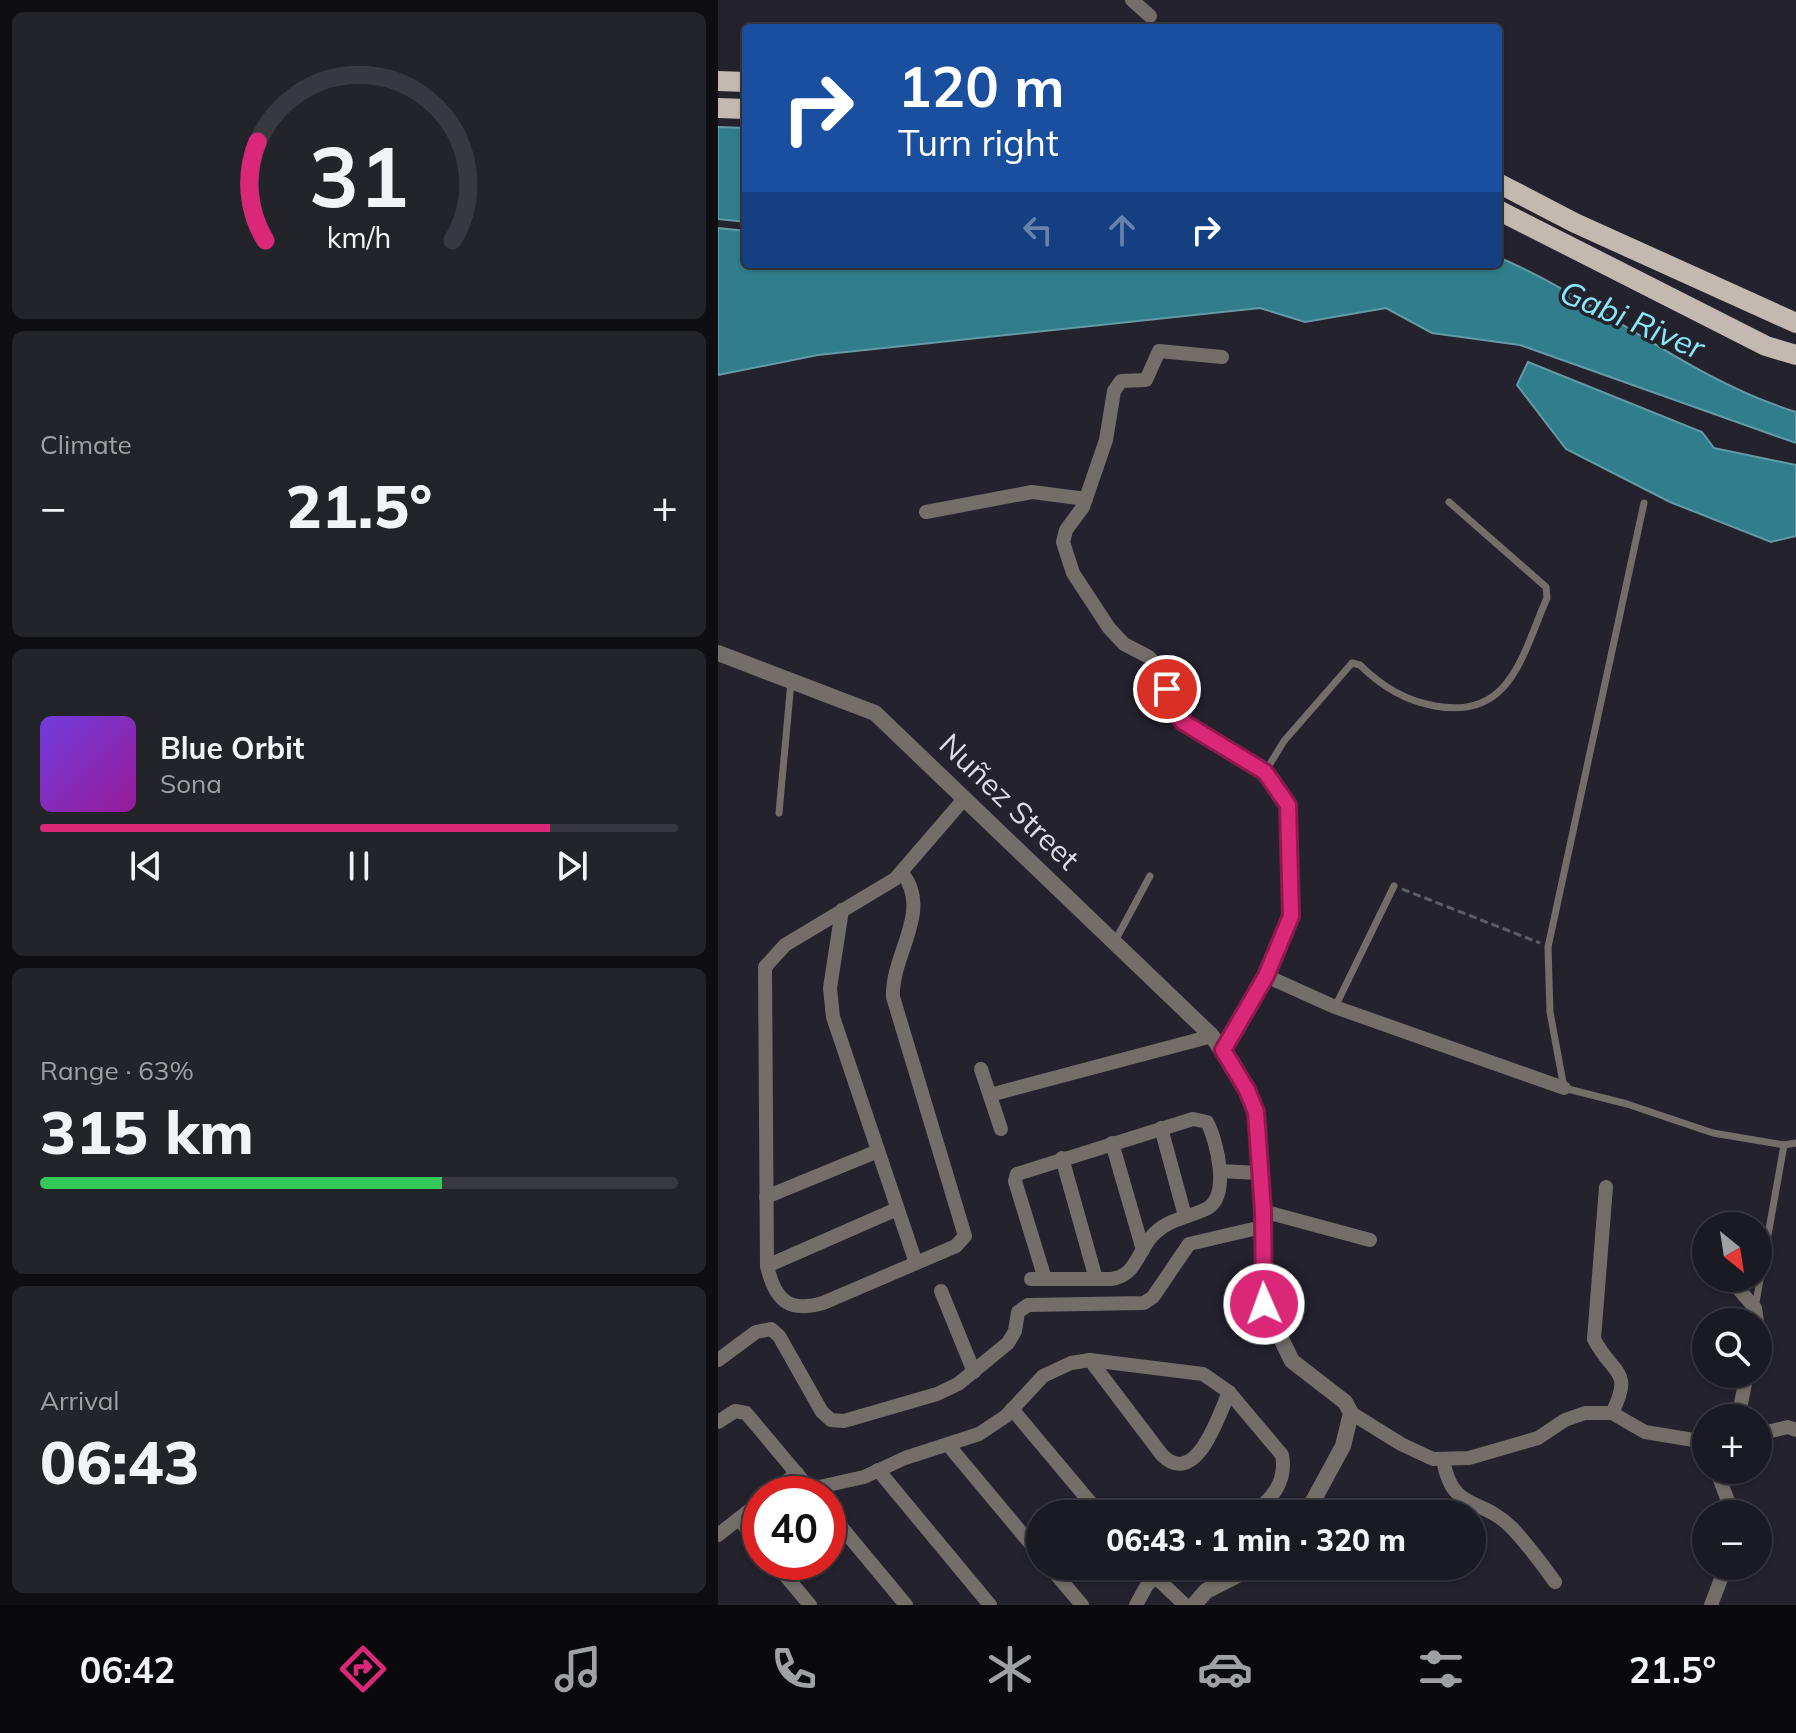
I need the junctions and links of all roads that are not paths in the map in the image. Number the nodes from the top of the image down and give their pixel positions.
1 (1132, 0) edge
2 (1150, 16) dead end
3 (718, 81) edge
4 (742, 82) edge
5 (718, 108) edge
6 (742, 109) edge
7 (1502, 185) edge
8 (1502, 212) edge
9 (1796, 323) edge
10 (1796, 355) edge
11 (1222, 357) dead end
12 (1086, 499) junction
13 (1449, 502) dead end
14 (1644, 503) dead end
15 (926, 512) dead end
16 (718, 653) edge
17 (791, 682) junction
18 (1265, 772) junction
19 (964, 799) junction
20 (779, 813) dead end
21 (902, 873) junction
22 (1150, 876) dead end
23 (1394, 886) road end
24 (842, 910) junction
25 (1115, 942) junction
26 (1266, 976) junction
27 (1335, 1007) junction
28 (1212, 1036) junction
29 (1223, 1050) junction
30 (981, 1069) dead end
31 (1564, 1088) junction
32 (990, 1095) junction
33 (1161, 1128) junction
34 (1001, 1129) dead end
35 (1112, 1143) junction
36 (1796, 1143) edge
37 (1784, 1145) junction
38 (878, 1151) junction
39 (1062, 1158) junction
40 (1220, 1171) junction
41 (1259, 1173) junction
42 (1606, 1187) dead end
43 (766, 1197) junction
44 (897, 1209) junction
45 (1185, 1216) junction
46 (1262, 1219) junction
47 (1370, 1240) dead end
48 (1143, 1250) junction
49 (916, 1263) junction
50 (767, 1266) junction
51 (1096, 1279) junction
52 (941, 1291) dead end
53 (1757, 1308) edge
54 (719, 1359) edge
55 (1090, 1360) junction
56 (974, 1372) junction
57 (1229, 1392) junction
58 (1012, 1409) junction
59 (1351, 1413) junction
60 (1612, 1413) junction
61 (718, 1422) edge
62 (1796, 1430) edge
63 (1772, 1431) edge
64 (1692, 1440) edge
65 (949, 1446) junction
66 (1443, 1459) junction
67 (878, 1470) junction
68 (797, 1473) junction
69 (793, 1476) edge
70 (800, 1476) edge
71 (846, 1480) edge
72 (1088, 1500) edge
73 (1265, 1500) edge
74 (1314, 1500) edge
75 (742, 1517) edge
76 (739, 1519) junction
77 (742, 1523) edge
78 (846, 1533) edge
79 (718, 1535) edge
80 (1026, 1538) edge
81 (789, 1580) edge
82 (1061, 1580) edge
83 (1146, 1580) edge
84 (1159, 1580) edge
85 (1228, 1580) edge
86 (1721, 1580) edge
87 (1555, 1582) dead end
88 (810, 1605) edge
89 (906, 1605) edge
90 (990, 1605) edge
91 (1082, 1605) edge
92 (1136, 1605) edge
93 (1185, 1605) edge
94 (1194, 1605) edge
95 (1711, 1605) edge

1 - 2 street
3 - 4 main road
5 - 6 main road
7 - 9 main road
8 - 10 main road
11 - 12 street
12 - 15 street
12 - 18 street
13 - 18 lane
14 - 31 lane
16 - 17 street, Nuñez Street
17 - 19 street, Nuñez Street
17 - 20 lane
18 - 26 street
19 - 21 street
19 - 25 street, Nuñez Street
21 - 24 street
21 - 49 street
22 - 25 lane
23 - 27 lane
24 - 38 street
24 - 43 street
25 - 28 street, Nuñez Street
26 - 27 street
26 - 29 street
27 - 31 street
28 - 29 street, Nuñez Street
28 - 32 street
29 - 41 street, Nuñez Street
30 - 32 street
31 - 37 lane
32 - 34 street
33 - 35 street
33 - 40 street
33 - 45 street
35 - 39 street
35 - 48 street
36 - 37 lane
37 - 53 lane
38 - 43 street
38 - 44 street
39 - 51 street
39 - 51 street
40 - 41 street
40 - 45 street
41 - 46 street, Nuñez Street
42 - 60 street
43 - 50 street
44 - 49 street
44 - 50 street
45 - 48 street
46 - 47 street
46 - 56 street
46 - 59 street, Nuñez Street
48 - 51 street
49 - 50 street
52 - 56 street
54 - 56 street
55 - 57 street
55 - 57 street
55 - 58 street
57 - 73 street
58 - 65 street
58 - 72 street
59 - 66 street
59 - 74 street
60 - 64 street
60 - 66 street
61 - 68 street
62 - 63 street
65 - 67 street
65 - 80 street
66 - 87 street
67 - 71 street
67 - 90 street
68 - 69 street
68 - 70 street
75 - 76 street
76 - 77 street
76 - 79 street
78 - 89 street
81 - 88 street
82 - 91 street
83 - 92 street
84 - 93 street
85 - 94 street
86 - 95 street

